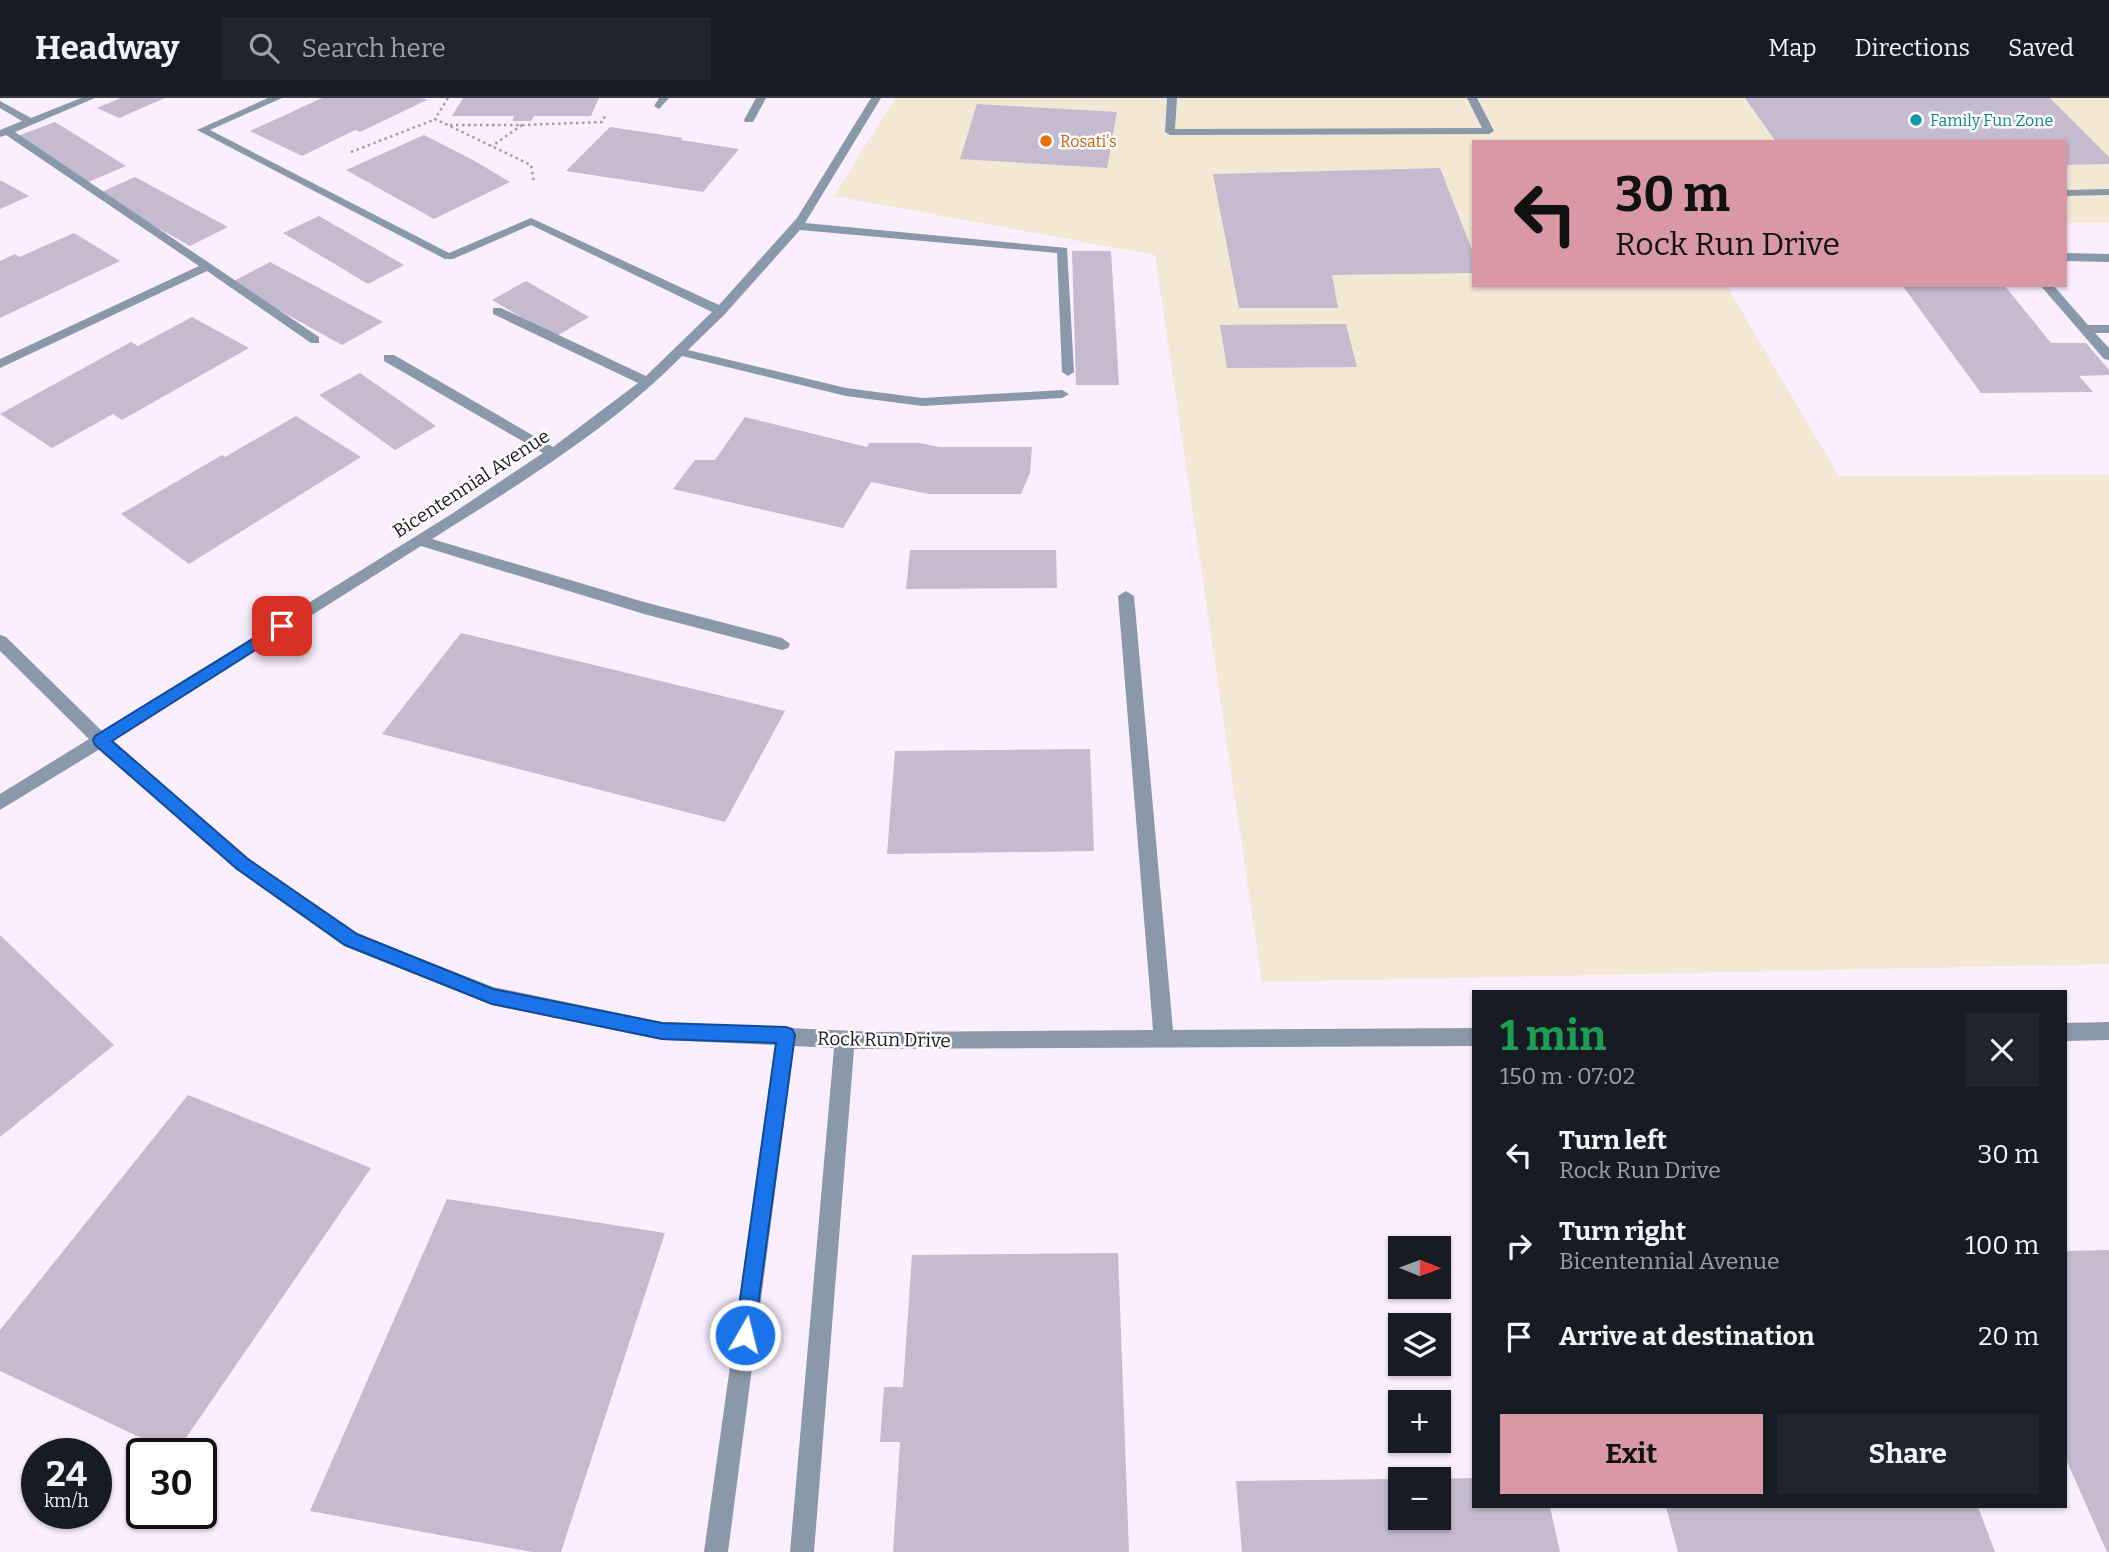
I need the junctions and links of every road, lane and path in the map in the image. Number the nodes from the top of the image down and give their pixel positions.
1 (90, 98) edge
2 (277, 98) edge
3 (448, 98) edge
4 (761, 98) edge
5 (876, 98) edge
6 (1172, 98) edge
7 (1472, 98) edge
8 (0, 104) edge
9 (606, 114) dead end
10 (436, 119) junction
11 (749, 120) dead end
12 (31, 122) junction
13 (449, 125) junction
14 (522, 125) junction
15 (4, 133) edge
16 (492, 145) junction
17 (351, 152) dead end
18 (534, 183) dead end
19 (2109, 192) edge
20 (2067, 193) edge
21 (796, 226) junction
22 (2067, 257) edge
23 (2109, 258) edge
24 (208, 266) junction
25 (2048, 287) edge
26 (497, 311) dead end
27 (721, 311) junction
28 (2085, 328) junction
29 (2109, 329) edge
30 (315, 340) dead end
31 (679, 352) junction
32 (2109, 356) edge
33 (389, 358) dead end
34 (0, 364) edge
35 (1068, 372) dead end
36 (647, 382) junction
37 (1062, 394) dead end
38 (553, 453) junction
39 (418, 540) junction
40 (1126, 596) dead end
41 (0, 641) edge
42 (782, 644) dead end
43 (101, 740) junction
44 (0, 803) edge
45 (2109, 1031) edge
46 (2067, 1032) edge
47 (786, 1035) junction
48 (1472, 1037) edge
49 (845, 1039) junction
50 (1164, 1039) junction
51 (716, 1552) edge
52 (802, 1552) edge

1 - 12 street
2 - 27 street
3 - 10 path
4 - 11 street
5 - 21 street, Bicentennial Avenue
6 - 7 street
8 - 12 street
9 - 14 path
10 - 13 path
10 - 17 path
12 - 15 street
13 - 14 path
13 - 16 path
14 - 16 path
15 - 24 street
16 - 18 path
19 - 20 street
21 - 27 street, Bicentennial Avenue
21 - 35 street
22 - 23 street
24 - 30 street
24 - 34 street
25 - 28 street
26 - 36 street
27 - 31 street, Bicentennial Avenue
28 - 29 street
28 - 32 street
31 - 36 street, Bicentennial Avenue
31 - 37 street
33 - 38 street
36 - 38 street, Bicentennial Avenue
38 - 39 street, Bicentennial Avenue
39 - 42 street
39 - 43 street, Bicentennial Avenue
40 - 50 street
41 - 43 street, Rock Run Drive
43 - 44 street, Bicentennial Avenue
43 - 47 street, Rock Run Drive
45 - 46 street
47 - 49 street, Rock Run Drive
47 - 51 street
48 - 50 street, Rock Run Drive
49 - 50 street, Rock Run Drive
49 - 52 street

